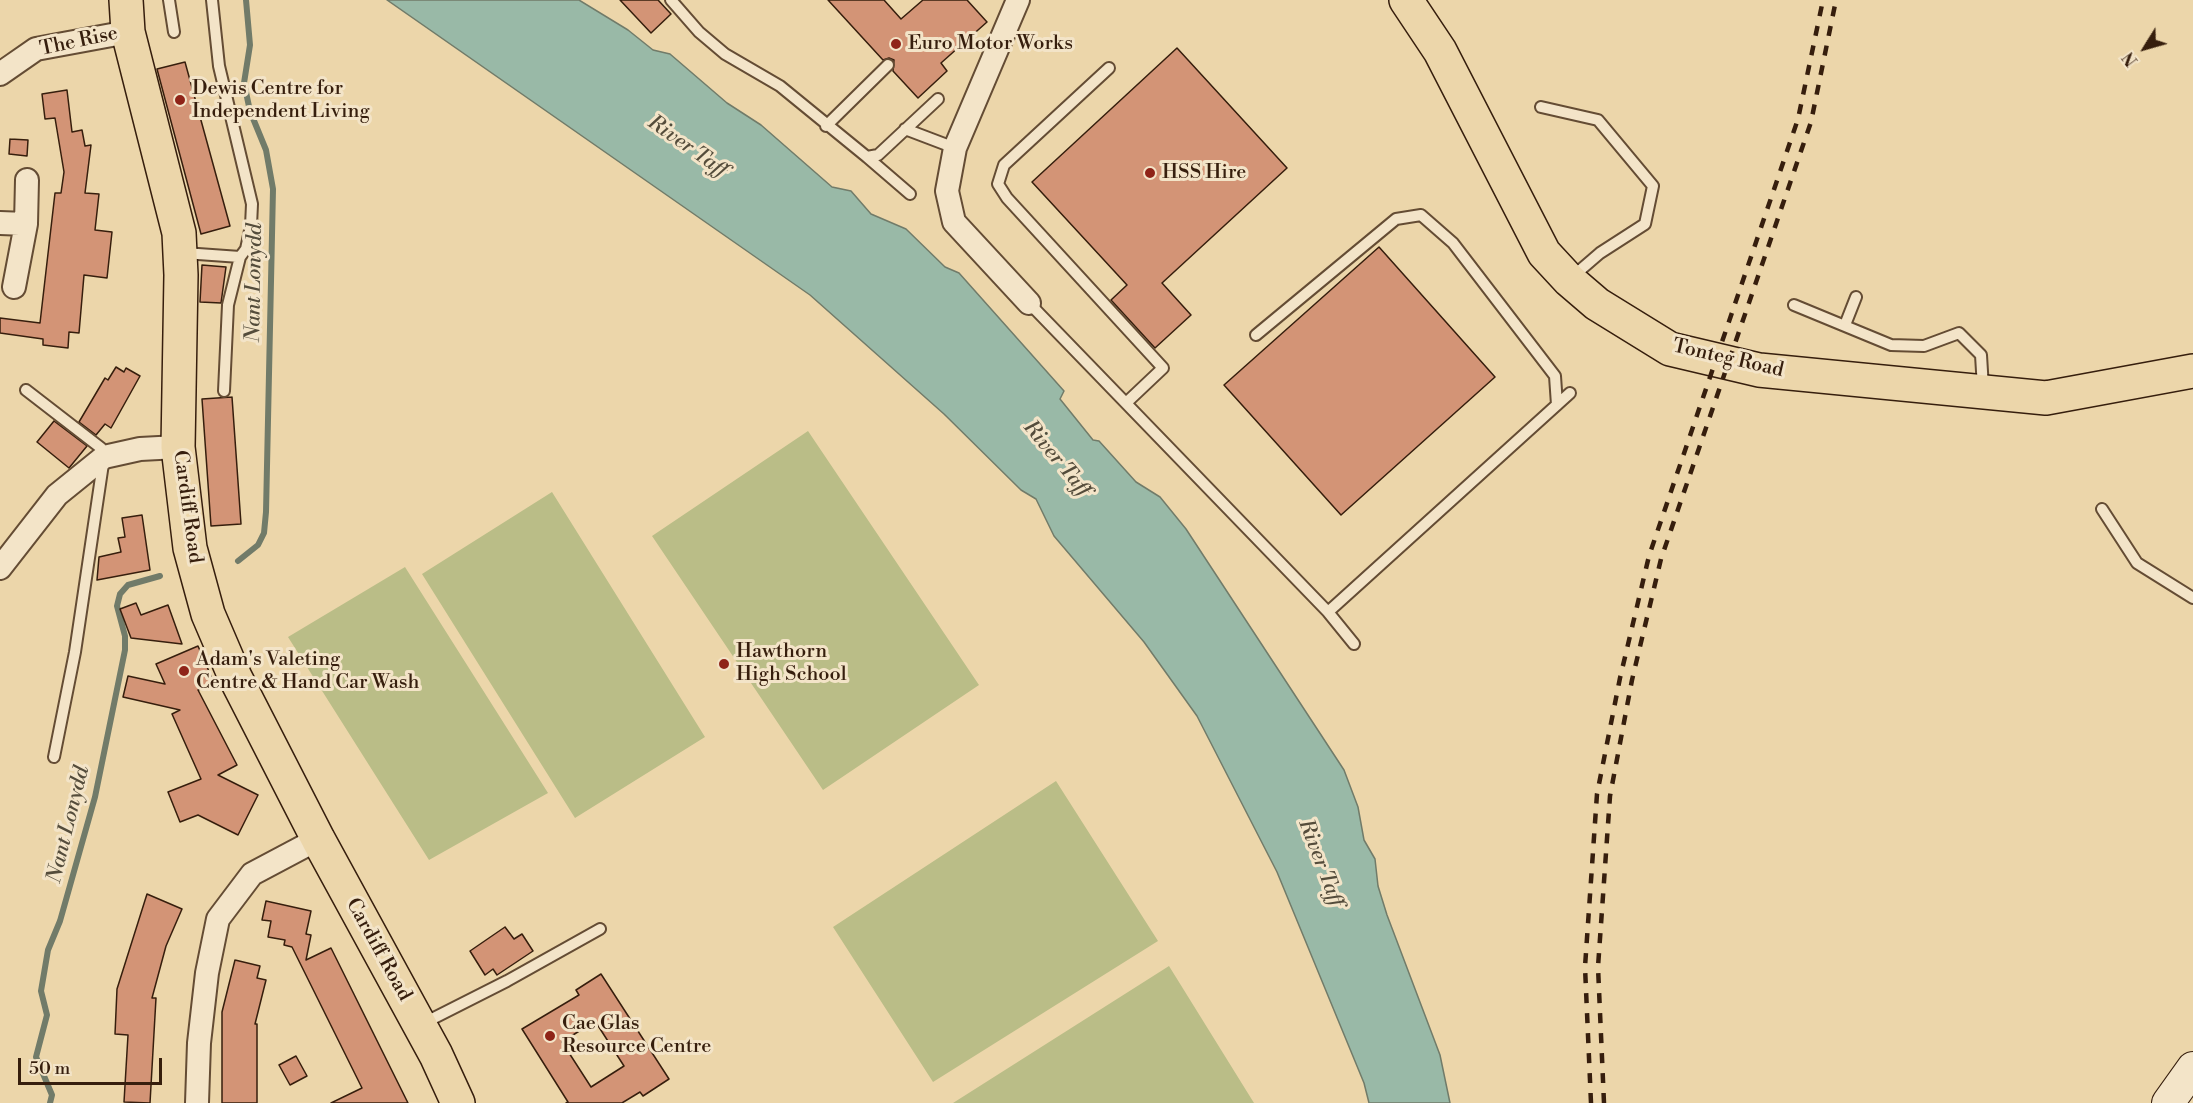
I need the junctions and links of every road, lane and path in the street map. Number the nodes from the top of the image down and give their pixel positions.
1 (169, 0) edge
2 (212, 0) edge
3 (671, 0) edge
4 (1018, 0) edge
5 (1406, 0) edge
6 (127, 16) edge
7 (174, 32) dead end
8 (888, 65) dead end
9 (1109, 68) dead end
10 (0, 74) edge
11 (938, 99) dead end
12 (1541, 107) dead end
13 (826, 126) junction
14 (905, 129) junction
15 (955, 148) junction
16 (867, 157) junction
17 (27, 180) dead end
18 (910, 194) dead end
19 (0, 223) edge
20 (26, 224) junction
21 (180, 253) junction
22 (240, 257) junction
23 (1569, 280) junction
24 (14, 286) dead end
25 (1856, 297) dead end
26 (1029, 303) joint
27 (1794, 305) dead end
28 (1845, 325) junction
29 (1256, 335) dead end
30 (2193, 371) edge
31 (26, 390) dead end
32 (224, 390) dead end
33 (1570, 393) dead end
34 (1983, 394) junction
35 (1126, 403) junction
36 (1557, 405) junction
37 (178, 447) junction
38 (104, 457) junction
39 (2102, 509) dead end
40 (0, 568) edge
41 (2193, 598) edge
42 (1328, 612) junction
43 (1354, 644) dead end
44 (54, 757) dead end
45 (318, 839) junction
46 (600, 929) dead end
47 (419, 1025) junction
48 (2193, 1068) edge
49 (197, 1103) edge
50 (458, 1103) edge
51 (2168, 1103) edge

1 - 7 lane
2 - 22 lane
3 - 13 lane
4 - 15 street
5 - 23 main road, Tonteg Road
6 - 10 street, The Rise
6 - 21 main road, Cardiff Road
8 - 13 lane
9 - 35 lane
11 - 14 lane
12 - 23 lane
13 - 16 lane
14 - 15 lane
14 - 16 lane
15 - 26 street
16 - 18 lane
17 - 20 street
19 - 20 street
20 - 24 street
21 - 22 lane
21 - 37 main road, Cardiff Road
22 - 32 lane
23 - 34 main road, Tonteg Road
25 - 28 lane
26 - 35 lane
27 - 28 lane
28 - 34 lane
29 - 36 lane
30 - 34 main road, Tonteg Road
31 - 38 lane
33 - 36 lane
35 - 42 lane
36 - 42 lane
37 - 38 street
37 - 45 main road, Cardiff Road
38 - 40 street
38 - 44 lane
39 - 41 lane
42 - 43 lane
45 - 47 main road, Cardiff Road
45 - 49 street
46 - 47 lane
47 - 50 main road, Cardiff Road
48 - 51 main road

